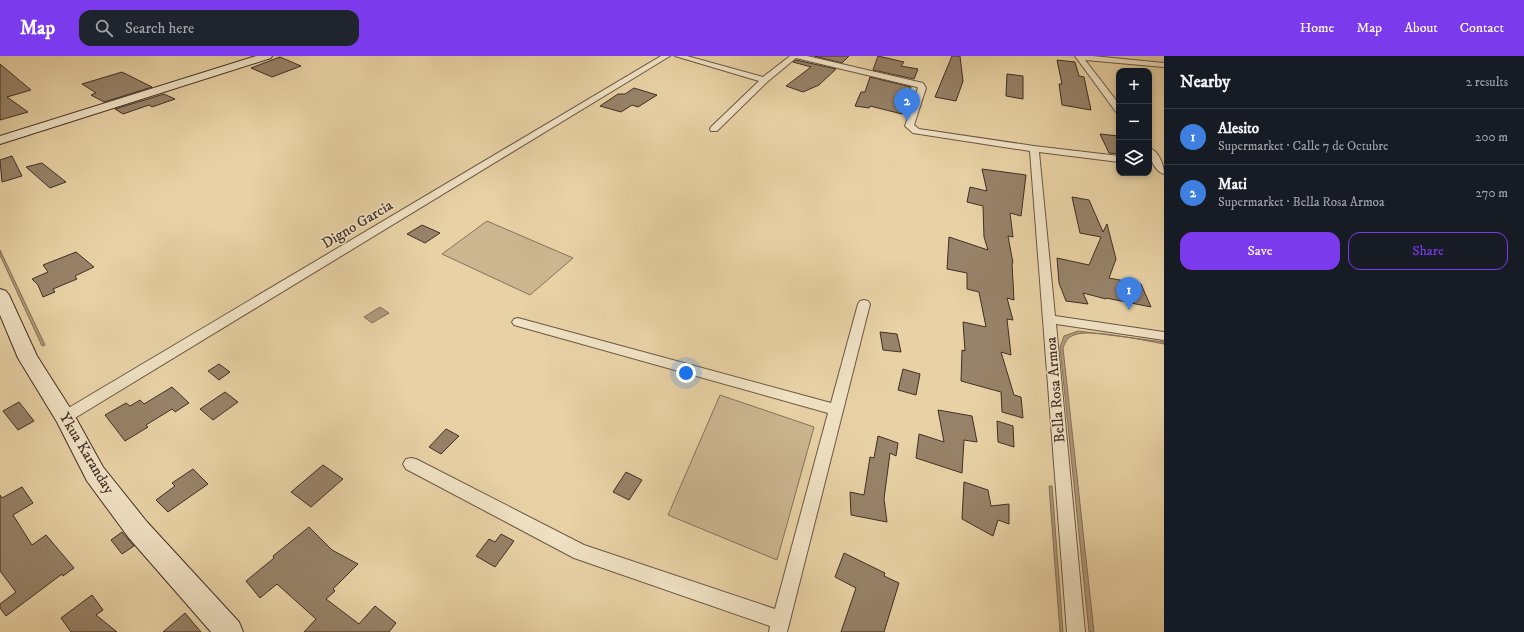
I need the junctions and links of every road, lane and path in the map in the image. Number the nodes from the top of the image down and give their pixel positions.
1 (267, 56) edge
2 (666, 56) edge
3 (679, 56) edge
4 (794, 56) edge
5 (798, 56) edge
6 (1080, 57) edge
7 (1164, 65) edge
8 (764, 80) junction
9 (1116, 106) edge
10 (714, 129) dead end
11 (0, 140) edge
12 (1034, 149) junction
13 (1152, 156) edge
14 (1116, 159) edge
15 (1159, 166) edge
16 (0, 295) edge
17 (864, 304) dead end
18 (1049, 319) junction
19 (518, 322) dead end
20 (1164, 336) edge
21 (836, 410) junction
22 (65, 417) junction
23 (411, 464) dead end
24 (780, 626) edge
25 (229, 632) edge
26 (1076, 632) edge

1 - 11 street
2 - 22 street, Digno Garcia
3 - 8 street
4 - 8 street
5 - 12 street
6 - 7 street
6 - 9 street
8 - 10 street
12 - 14 street
12 - 18 street, Bella Rosa Armoa
13 - 15 street
16 - 22 street, Ykua Karanday
17 - 21 street
18 - 20 street
18 - 26 street, Bella Rosa Armoa
19 - 21 street
21 - 24 street
22 - 25 street, Ykua Karanday
23 - 24 street

